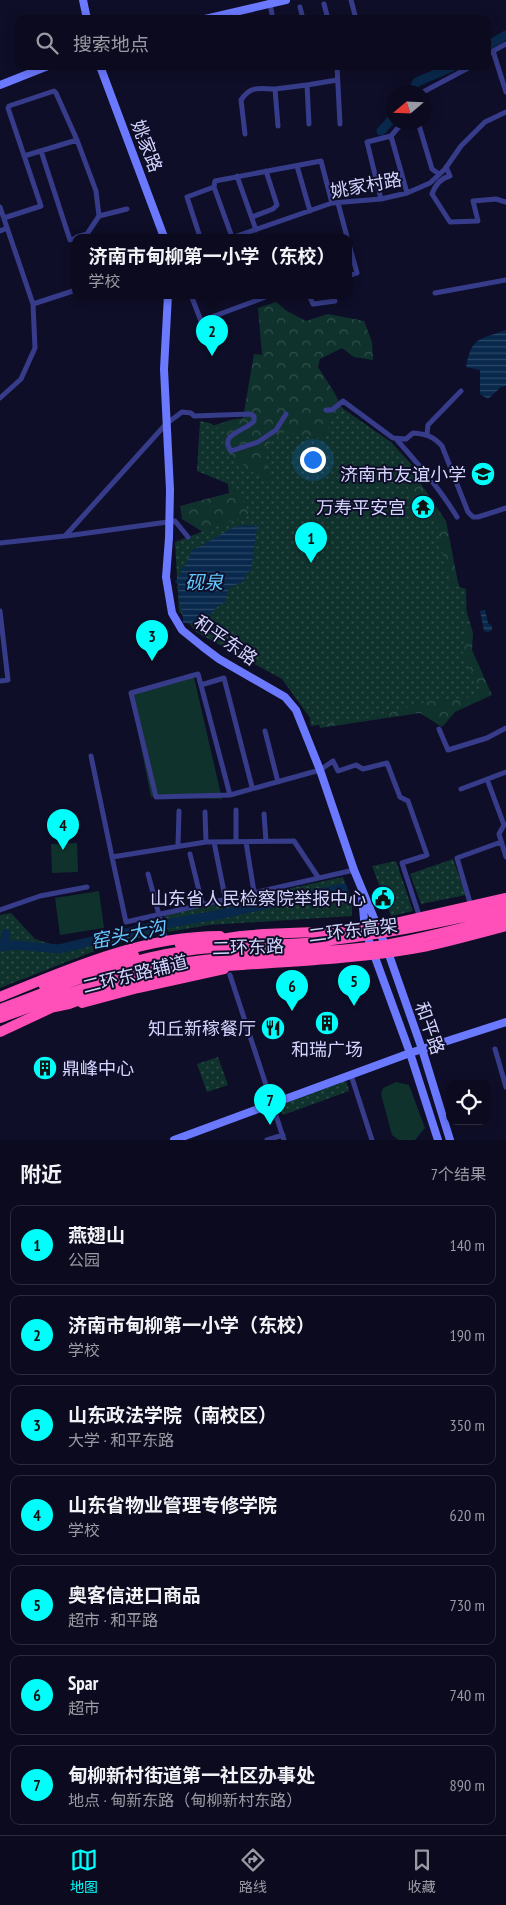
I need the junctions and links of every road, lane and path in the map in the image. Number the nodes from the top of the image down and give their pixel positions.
1 (83, 0) edge
2 (286, 0) edge
3 (351, 0) edge
4 (270, 4) junction
5 (324, 4) dead end
6 (300, 7) dead end
7 (86, 15) edge
8 (222, 15) edge
9 (272, 15) edge
10 (302, 15) edge
11 (327, 15) edge
12 (355, 15) edge
13 (506, 44) edge
14 (493, 51) joint
15 (38, 70) edge
16 (102, 70) edge
17 (337, 70) edge
18 (464, 70) edge
19 (337, 80) junction
20 (0, 85) edge
21 (307, 85) junction
22 (431, 88) edge
23 (275, 89) junction
24 (506, 92) edge
25 (506, 112) edge
26 (309, 124) dead end
27 (340, 124) dead end
28 (278, 126) dead end
29 (396, 130) edge
30 (420, 130) edge
31 (245, 134) dead end
32 (391, 136) junction
33 (77, 140) junction
34 (40, 151) junction
35 (24, 156) junction
36 (297, 166) junction
37 (446, 167) junction
38 (266, 171) junction
39 (439, 174) junction
40 (237, 176) junction
41 (214, 187) junction
42 (407, 193) junction
43 (381, 199) junction
44 (506, 202) edge
45 (335, 203) junction
46 (0, 207) edge
47 (127, 209) dead end
48 (310, 211) junction
49 (99, 216) junction
50 (252, 217) junction
51 (4, 218) junction
52 (7, 228) junction
53 (256, 230) junction
54 (0, 231) edge
55 (87, 234) edge
56 (163, 234) edge
57 (199, 234) edge
58 (232, 234) edge
59 (243, 234) edge
60 (346, 234) edge
61 (72, 239) edge
62 (352, 255) edge
63 (352, 275) edge
64 (506, 280) edge
65 (72, 291) edge
66 (435, 293) dead end
67 (168, 299) edge
68 (193, 299) edge
69 (261, 299) edge
70 (311, 299) edge
71 (335, 301) dead end
72 (33, 304) junction
73 (461, 391) dead end
74 (0, 398) edge
75 (326, 410) dead end
76 (286, 414) dead end
77 (166, 424) junction
78 (426, 434) junction
79 (398, 440) junction
80 (506, 508) edge
81 (457, 518) dead end
82 (169, 522) junction
83 (65, 536) junction
84 (188, 537) dead end
85 (0, 543) edge
86 (0, 612) edge
87 (0, 681) edge
88 (201, 684) junction
89 (506, 728) edge
90 (439, 729) dead end
91 (265, 731) dead end
92 (91, 756) dead end
93 (320, 770) junction
94 (506, 772) edge
95 (487, 780) junction
96 (278, 782) junction
97 (252, 787) dead end
98 (461, 789) dead end
99 (230, 795) junction
100 (236, 810) dead end
101 (178, 811) dead end
102 (205, 812) dead end
103 (264, 814) dead end
104 (505, 825) edge
105 (266, 841) junction
106 (206, 842) junction
107 (214, 842) junction
108 (236, 842) junction
109 (246, 842) junction
110 (501, 842) junction
111 (178, 845) junction
112 (190, 854) dead end
113 (112, 857) junction
114 (506, 857) edge
115 (354, 870) junction
116 (148, 874) dead end
117 (318, 877) junction
118 (87, 887) dead end
119 (362, 890) junction
120 (254, 892) junction
121 (225, 897) dead end
122 (506, 898) edge
123 (202, 903) dead end
124 (471, 907) junction
125 (506, 908) edge
126 (0, 910) edge
127 (159, 915) junction
128 (506, 917) edge
129 (421, 918) junction
130 (506, 926) edge
131 (378, 927) junction
132 (365, 930) junction
133 (241, 936) junction
134 (165, 938) junction
135 (388, 952) junction
136 (373, 954) junction
137 (242, 965) junction
138 (230, 975) dead end
139 (44, 979) junction
140 (0, 997) edge
141 (0, 1009) edge
142 (0, 1018) edge
143 (506, 1022) edge
144 (0, 1032) edge
145 (422, 1048) junction
146 (495, 1049) dead end
147 (409, 1052) junction
148 (351, 1075) junction
149 (506, 1087) edge
150 (273, 1104) junction
151 (284, 1137) edge
152 (174, 1140) edge
153 (267, 1140) edge
154 (372, 1140) edge
155 (438, 1140) edge
156 (450, 1140) edge

1 - 7 main road
2 - 4 main road
3 - 12 street
4 - 8 main road
4 - 9 street
5 - 11 street
6 - 10 street
13 - 14 street
14 - 24 street
15 - 20 main road
16 - 56 main road, 姚家路
17 - 19 street
18 - 22 street
19 - 21 street
19 - 27 street
21 - 23 street
21 - 26 street
23 - 28 street
23 - 31 street
25 - 37 street, 姚家村路
29 - 32 street
30 - 39 street
32 - 42 street
32 - 43 street
33 - 34 street
33 - 35 street
33 - 49 street
34 - 35 street
34 - 61 street
35 - 51 street
36 - 38 street
36 - 45 street
36 - 48 street
37 - 39 street, 姚家村路
37 - 44 street
38 - 40 street
38 - 50 street
39 - 42 street, 姚家村路
40 - 41 street
40 - 50 street
41 - 57 street
41 - 58 street
42 - 43 street, 姚家村路
43 - 45 street, 姚家村路
45 - 48 street, 姚家村路
45 - 60 street
46 - 51 street
47 - 49 street
48 - 53 street, 姚家村路
49 - 55 street
50 - 53 street
51 - 52 street
52 - 54 street
52 - 72 street
53 - 59 street, 姚家村路
62 - 63 street
64 - 66 street
65 - 72 street
67 - 77 main road, 和平东路
68 - 69 street
70 - 71 street
72 - 74 street
73 - 78 street
75 - 79 street
76 - 77 street
77 - 82 main road, 和平东路
77 - 83 street
78 - 79 street
78 - 80 street
79 - 81 street
82 - 83 street
82 - 84 street
82 - 93 main road, 和平东路
83 - 85 street
86 - 87 street
88 - 97 street
88 - 99 street
88 - 99 street
89 - 90 street
91 - 96 street
92 - 113 street
93 - 96 street
93 - 115 main road, 和平东路
93 - 129 street
94 - 95 street
95 - 98 street
95 - 104 street
96 - 99 street
100 - 108 street
101 - 111 street
102 - 106 street
103 - 105 street
104 - 110 street
105 - 109 street
105 - 117 street
106 - 107 street
106 - 111 street
107 - 108 street
107 - 121 street
108 - 109 street
109 - 120 street
110 - 114 street
110 - 124 street
111 - 113 street
112 - 123 street
113 - 127 street
115 - 117 street
115 - 119 main road, 和平东路
116 - 127 street
117 - 120 street
118 - 126 street
119 - 131 main road, 和平东路
119 - 132 main road, 和平东路
120 - 127 street
122 - 124 highway, 二环东路
124 - 129 highway, 二环东路
125 - 141 highway, 二环东高架, bridge
127 - 134 street
128 - 142 highway, 二环东高架, bridge
129 - 131 highway, 二环东路
130 - 135 highway, 二环东路
131 - 132 highway, 二环东路
131 - 135 main road, 和平路
132 - 133 highway, 二环东路
132 - 136 main road, 和平路
133 - 134 highway, 二环东路辅道
133 - 139 highway, 二环东路
133 - 141 highway, bridge
134 - 139 highway, 二环东路辅道
135 - 136 highway, 二环东路
135 - 145 main road, 和平路
136 - 137 highway, 二环东路
136 - 147 main road, 和平路
137 - 142 highway, bridge
137 - 144 highway, 二环东路辅道
138 - 150 street
139 - 140 highway, 二环东路
143 - 145 main road
145 - 147 main road
145 - 156 main road, 和平路
146 - 149 street
147 - 148 main road
147 - 155 main road, 和平路
148 - 150 main road
148 - 154 street
150 - 151 street
150 - 152 main road
151 - 153 street

